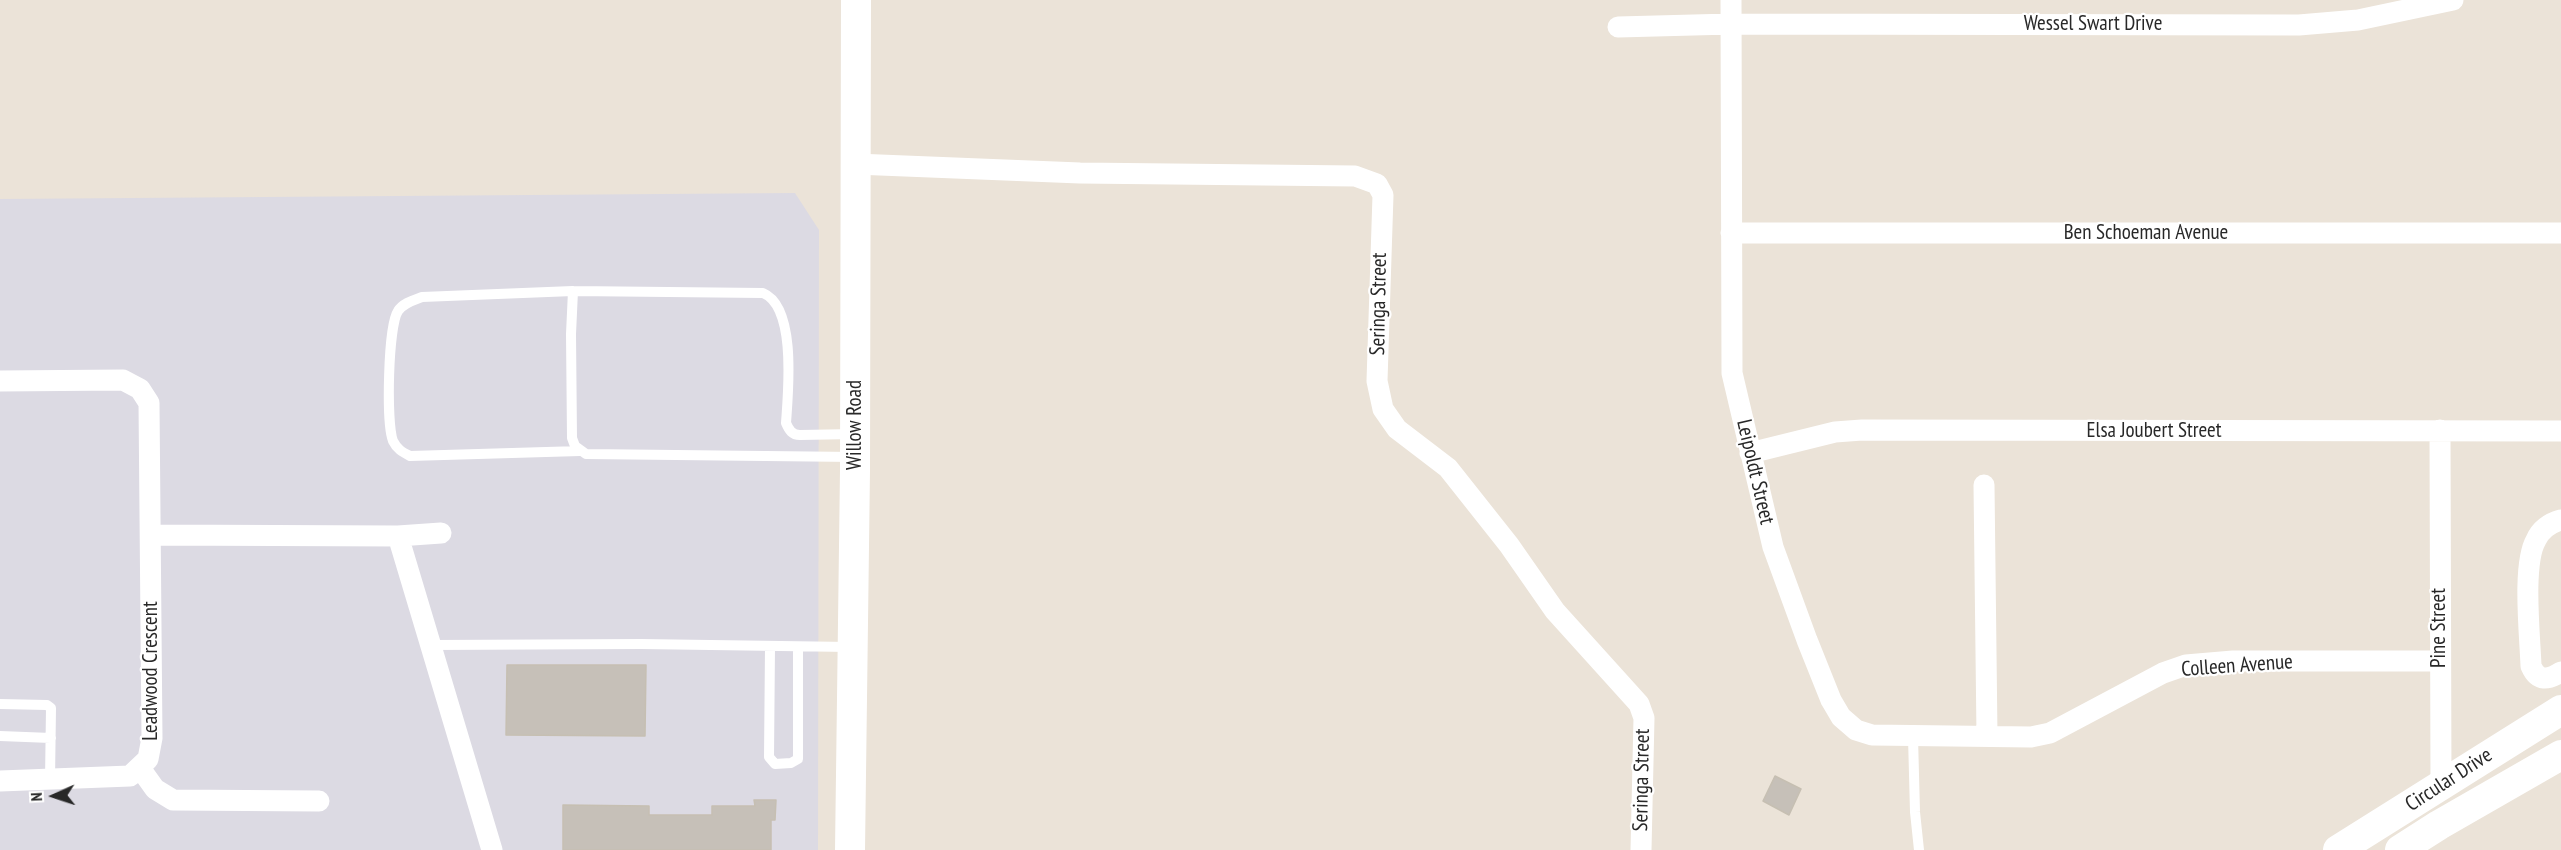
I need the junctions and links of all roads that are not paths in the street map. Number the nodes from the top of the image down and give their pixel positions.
1 (856, 0) edge
2 (1731, 0) edge
3 (2453, 0) edge
4 (1731, 24) junction
5 (1618, 27) dead end
6 (855, 165) junction
7 (1731, 233) junction
8 (2561, 233) edge
9 (573, 291) junction
10 (0, 381) edge
11 (2440, 430) junction
12 (2561, 431) edge
13 (855, 445) junction
14 (580, 451) junction
15 (1750, 453) junction
16 (1984, 484) dead end
17 (2561, 520) edge
18 (441, 533) dead end
19 (151, 535) junction
20 (398, 536) junction
21 (431, 645) junction
22 (770, 647) junction
23 (798, 647) junction
24 (853, 647) junction
25 (2439, 661) junction
26 (2561, 672) edge
27 (0, 704) edge
28 (2561, 710) edge
29 (2050, 733) joint
30 (0, 736) edge
31 (1987, 736) junction
32 (1913, 737) junction
33 (51, 738) junction
34 (2561, 755) edge
35 (140, 768) junction
36 (50, 780) junction
37 (0, 781) edge
38 (2440, 787) junction
39 (319, 801) dead end
40 (2443, 837) edge
41 (492, 850) edge
42 (850, 850) edge
43 (1641, 850) edge
44 (1919, 850) edge
45 (2338, 850) edge
46 (2400, 850) edge

1 - 6 street, Willow Road
2 - 4 street, Leipoldt Street
3 - 4 street, Wessel Swart Drive
4 - 5 street, Wessel Swart Drive
4 - 7 street, Leipoldt Street
6 - 13 street, Willow Road
6 - 43 street, Seringa Street
7 - 8 street, Ben Schoeman Avenue
7 - 15 street, Leipoldt Street
9 - 13 lane
9 - 14 lane
9 - 14 lane
10 - 19 street, Leadwood Crescent
11 - 12 street, Elsa Joubert Street
11 - 15 street, Elsa Joubert Street
11 - 25 street, Pine Street
13 - 14 lane
13 - 24 street, Willow Road
15 - 32 street, Leipoldt Street
16 - 31 street
17 - 26 street
18 - 20 street
19 - 20 street
19 - 35 street, Leadwood Crescent
20 - 21 street
21 - 22 lane
21 - 41 street
22 - 23 lane
22 - 23 lane
23 - 24 lane
24 - 42 street, Willow Road
25 - 29 street, Colleen Avenue
25 - 38 street, Pine Street
27 - 33 lane
28 - 38 street, Circular Drive
29 - 31 street, Leipoldt Street
30 - 33 lane
31 - 32 street, Leipoldt Street
32 - 44 lane
33 - 36 lane
34 - 40 street, Circular Drive
35 - 36 street, Leadwood Crescent
35 - 39 street
36 - 37 street, Leadwood Crescent
38 - 40 street, Pine Street
38 - 45 street, Circular Drive
40 - 46 street, Circular Drive

